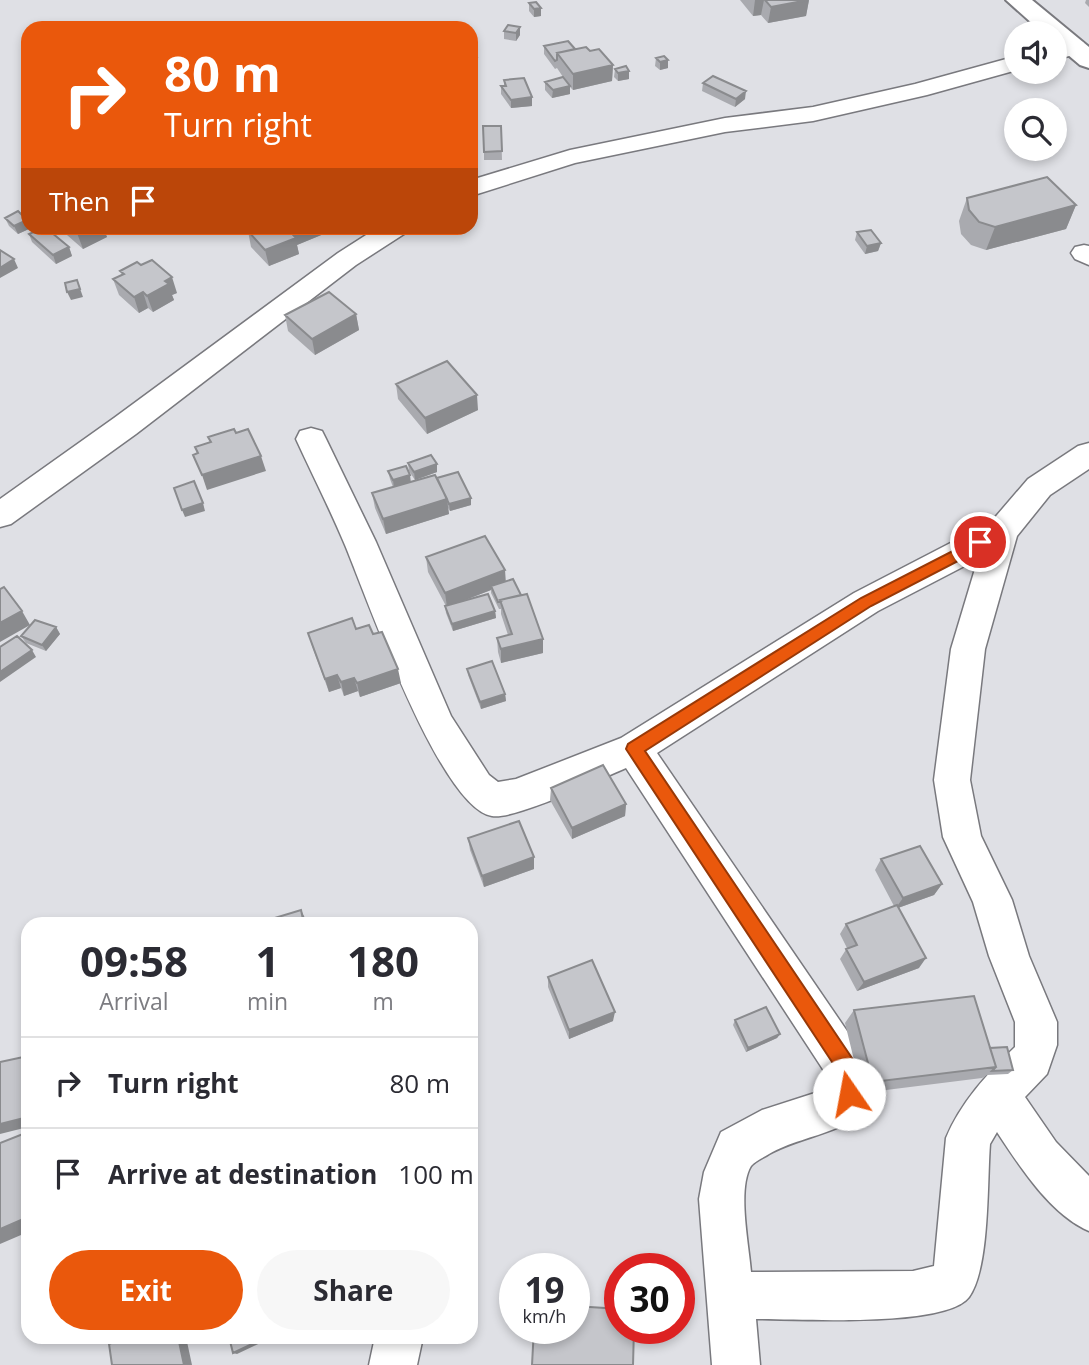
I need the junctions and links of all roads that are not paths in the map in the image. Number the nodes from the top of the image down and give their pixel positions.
1 (1018, 0) edge
2 (1073, 53) edge
3 (1004, 67) edge
4 (478, 186) edge
5 (384, 235) edge
6 (311, 439) dead end
7 (1089, 454) edge
8 (0, 514) edge
9 (1002, 531) junction
10 (634, 749) junction
11 (997, 1094) junction
12 (1089, 1208) edge
13 (732, 1296) junction
14 (398, 1344) edge
15 (393, 1365) edge
16 (736, 1365) edge

1 - 2 street
3 - 4 street
5 - 8 street
6 - 10 street
7 - 9 street
9 - 10 street
9 - 11 street
10 - 13 street
11 - 12 street
11 - 13 street
13 - 16 street
14 - 15 street

